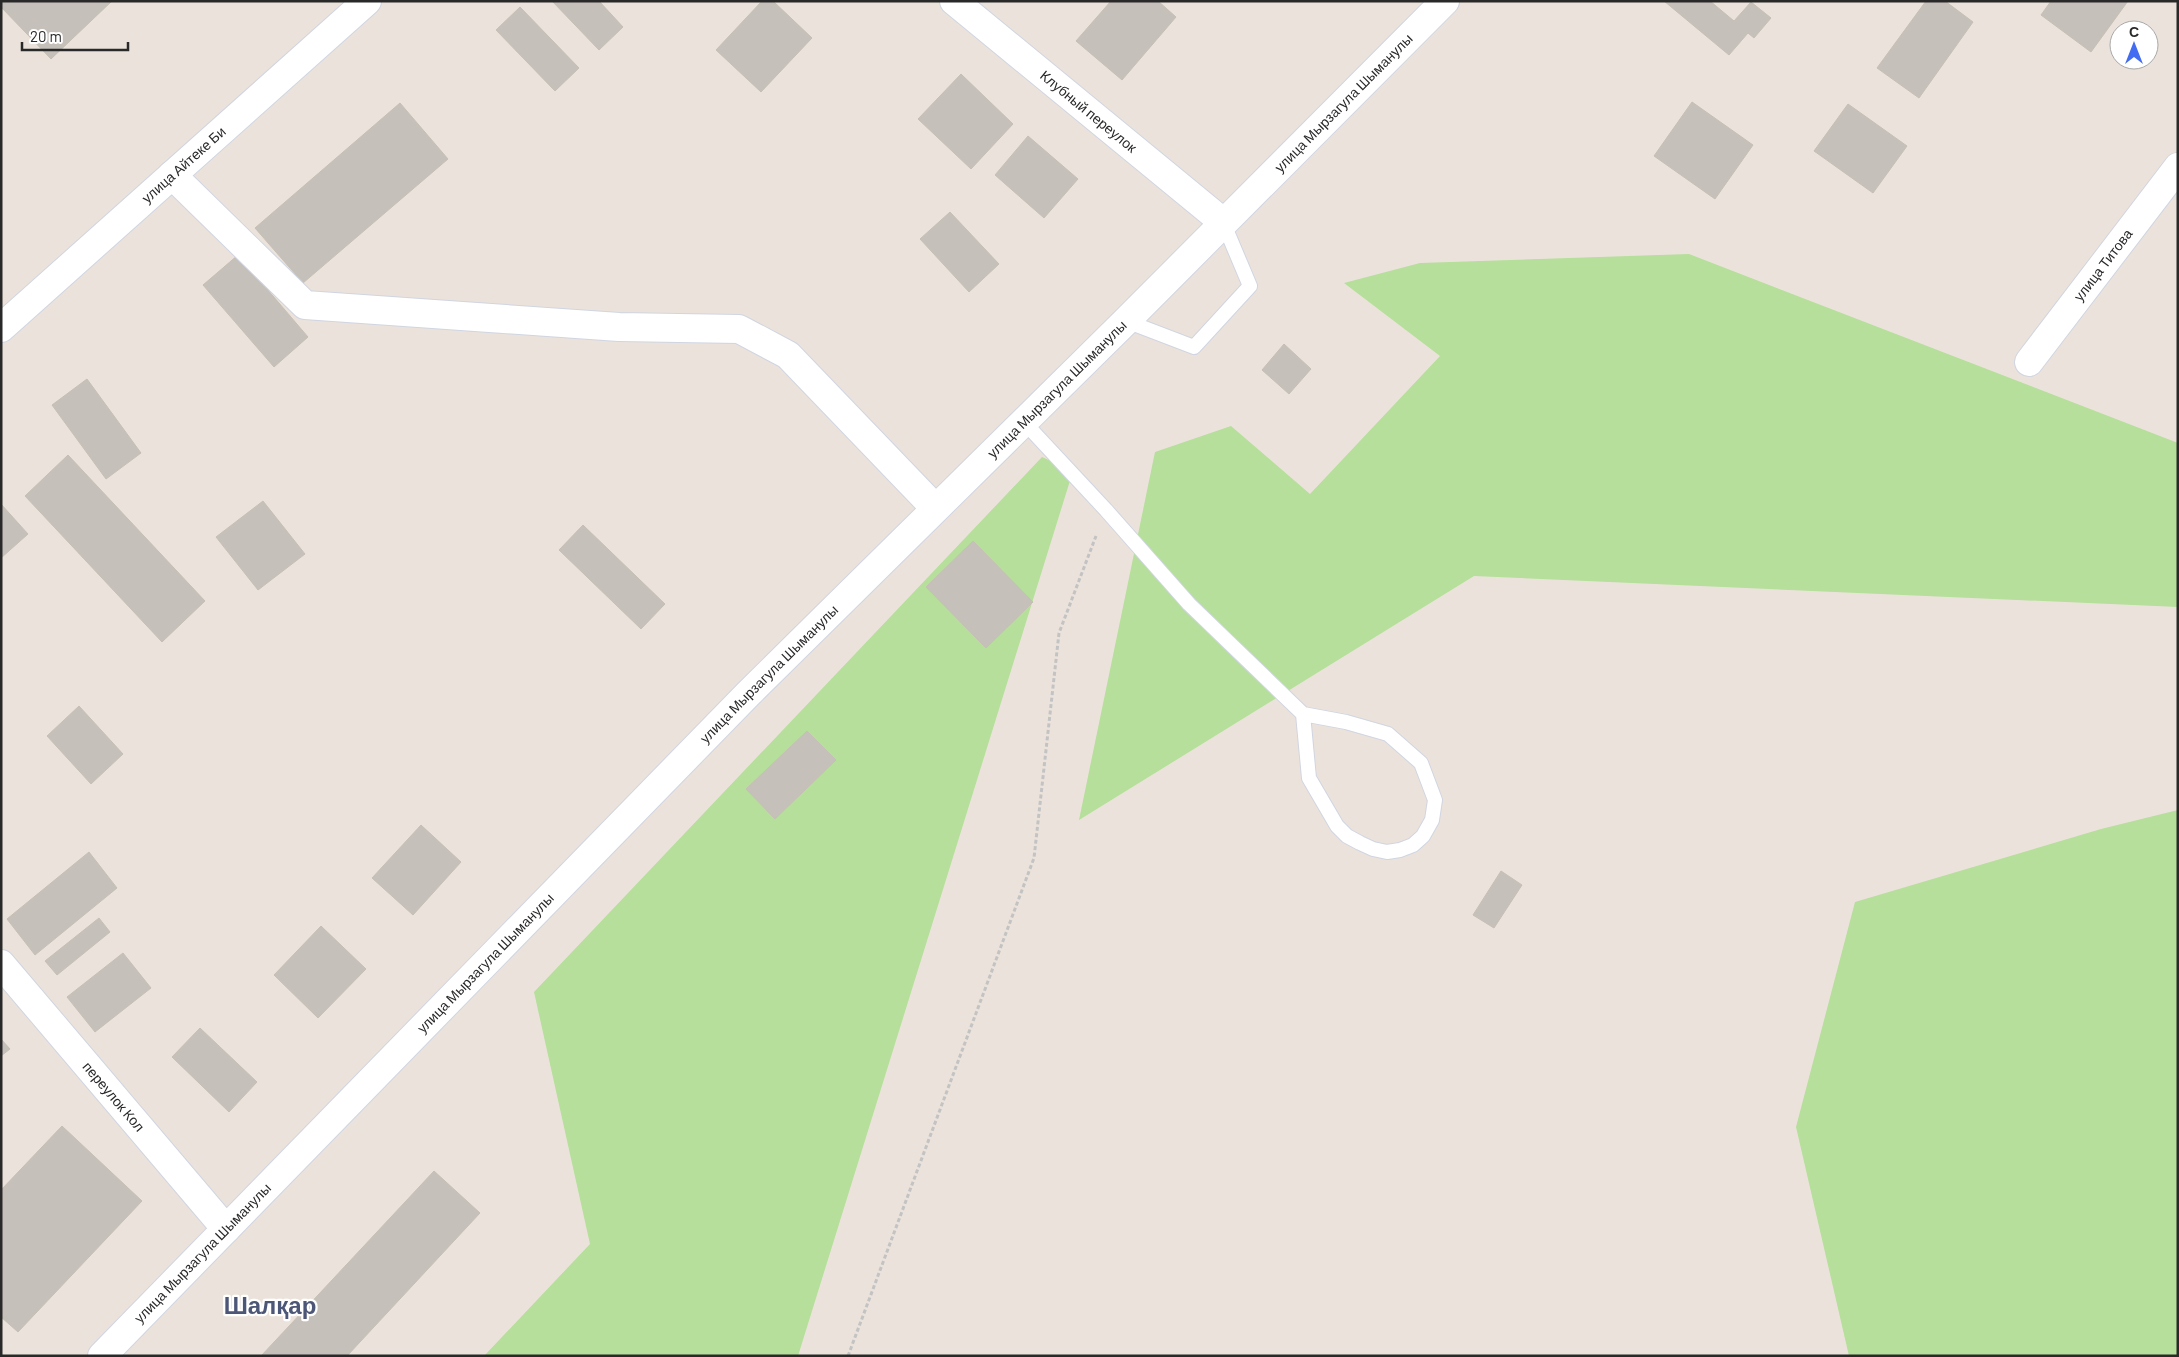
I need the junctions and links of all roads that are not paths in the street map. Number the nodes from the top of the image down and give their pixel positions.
1 (367, 1) edge
2 (954, 1) edge
3 (1445, 1) edge
4 (2178, 167) edge
5 (172, 175) junction
6 (1223, 222) junction
7 (1126, 321) junction
8 (1, 328) edge
9 (2029, 362) dead end
10 (1022, 421) junction
11 (935, 508) junction
12 (1303, 714) junction
13 (1, 964) edge
14 (226, 1229) junction
15 (102, 1356) edge

1 - 5 street, улица Айтеке Би
2 - 6 street, Клубный переулок
3 - 6 street, улица Мырзагула Шыманулы
4 - 9 street, улица Титова
5 - 8 street, улица Айтеке Би
5 - 11 street
6 - 7 street, улица Мырзагула Шыманулы
6 - 7 lane
7 - 10 street, улица Мырзагула Шыманулы
10 - 11 street, улица Мырзагула Шыманулы
10 - 12 lane
11 - 14 street, улица Мырзагула Шыманулы
12 - 12 lane
13 - 14 street, переулок Кол
14 - 15 street, улица Мырзагула Шыманулы

